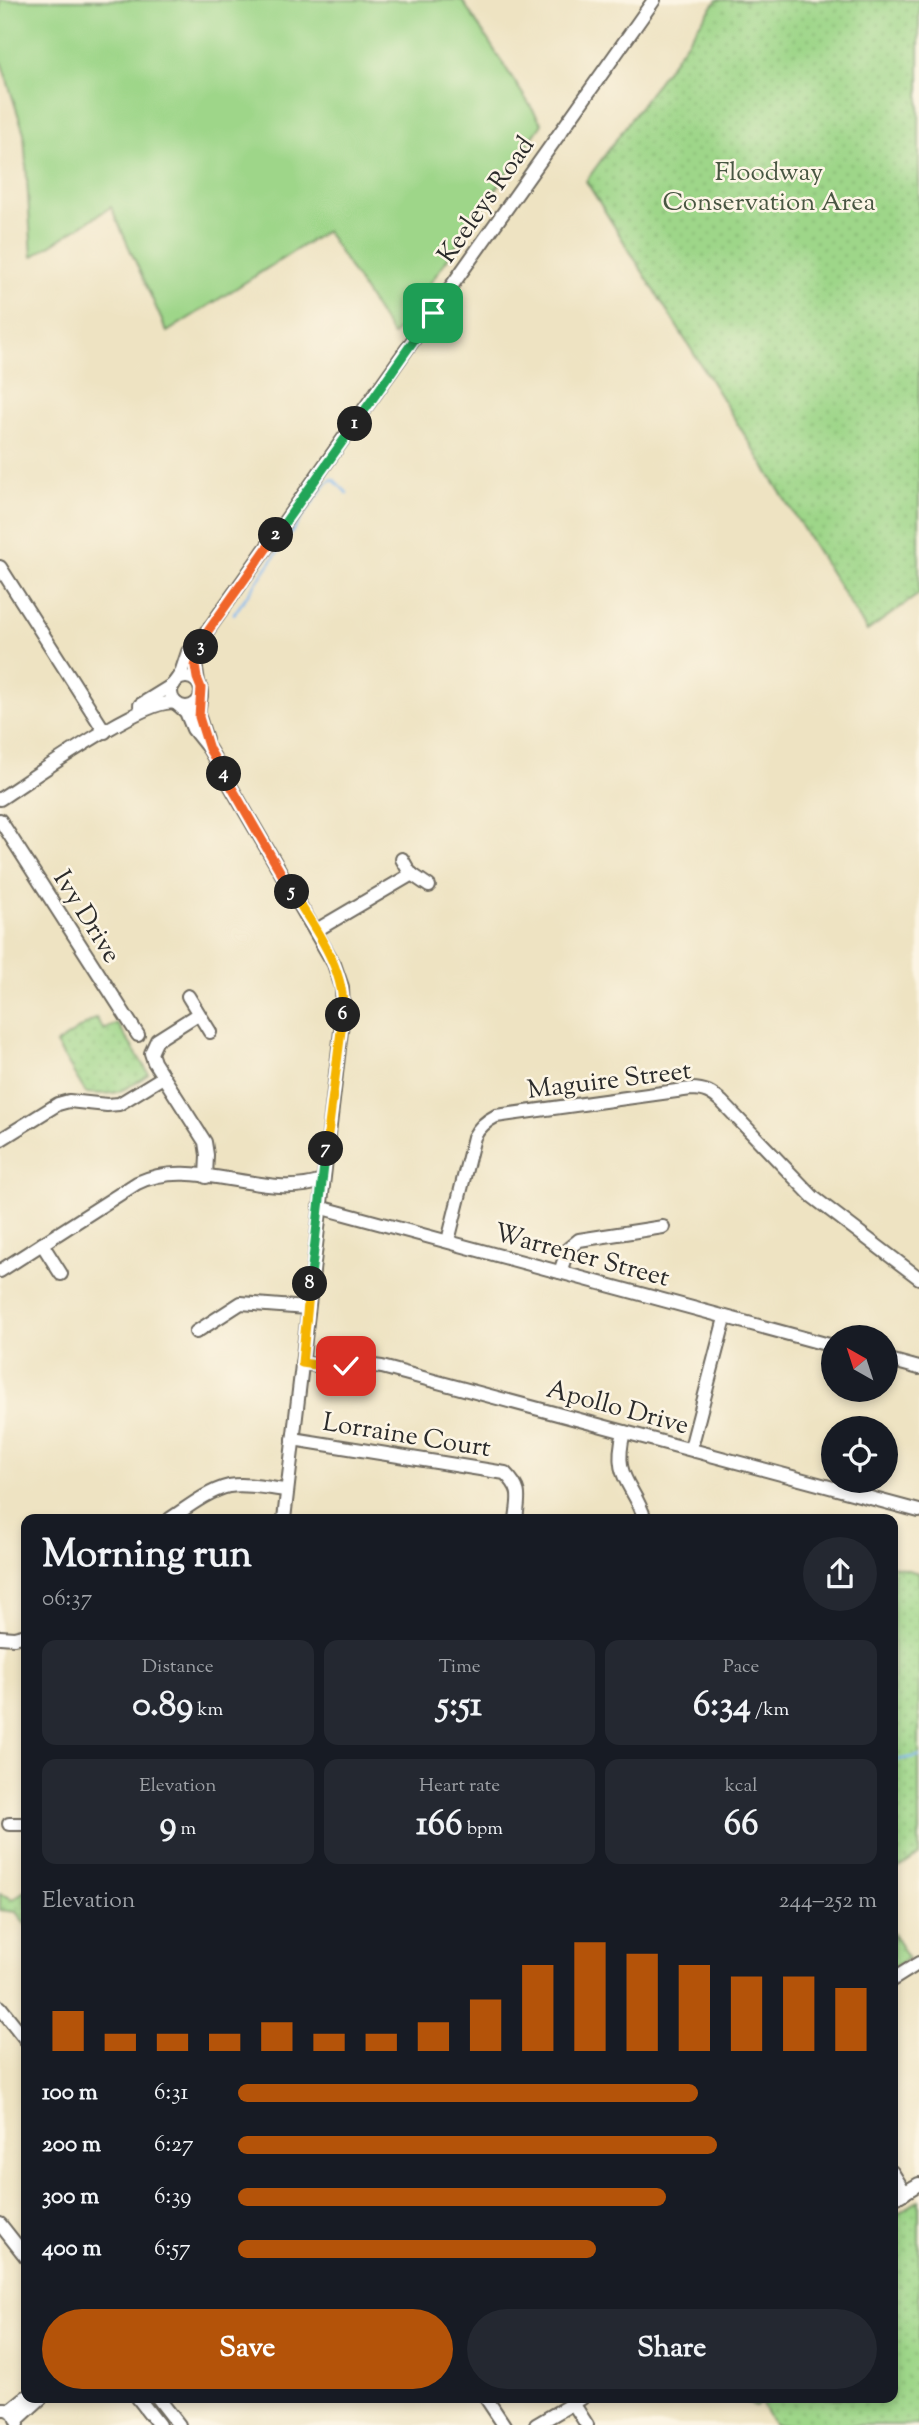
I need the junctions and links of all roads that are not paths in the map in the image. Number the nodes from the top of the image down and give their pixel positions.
1 (654, 0) edge
2 (0, 568) edge
3 (208, 631) junction
4 (174, 683) junction
5 (200, 689) junction
6 (177, 703) junction
7 (124, 719) junction
8 (105, 732) junction
9 (209, 749) junction
10 (0, 799) edge
11 (0, 820) edge
12 (402, 859) dead end
13 (412, 874) junction
14 (429, 886) dead end
15 (315, 930) junction
16 (188, 996) dead end
17 (198, 1014) junction
18 (210, 1032) dead end
19 (138, 1035) dead end
20 (163, 1077) junction
21 (0, 1140) edge
22 (206, 1177) junction
23 (322, 1181) junction
24 (294, 1188) junction
25 (319, 1204) junction
26 (663, 1227) dead end
27 (448, 1241) junction
28 (42, 1244) junction
29 (0, 1270) edge
30 (559, 1272) junction
31 (61, 1274) dead end
32 (919, 1278) edge
33 (307, 1308) junction
34 (725, 1318) junction
35 (196, 1332) dead end
36 (821, 1343) edge
37 (898, 1362) edge
38 (302, 1363) junction
39 (919, 1368) edge
40 (624, 1432) junction
41 (293, 1439) junction
42 (691, 1448) junction
43 (286, 1490) junction
44 (919, 1511) edge
45 (178, 1514) edge
46 (284, 1514) edge
47 (517, 1514) edge
48 (643, 1514) edge
49 (21, 1636) edge
50 (0, 1637) edge
51 (9, 1824) dead end
52 (21, 1824) edge
53 (919, 1963) edge
54 (898, 1976) edge
55 (0, 2007) edge
56 (21, 2034) edge
57 (898, 2182) edge
58 (919, 2184) edge
59 (905, 2193) junction
60 (898, 2197) edge
61 (0, 2224) edge
62 (21, 2249) edge
63 (33, 2403) edge
64 (142, 2403) edge
65 (162, 2403) edge
66 (489, 2403) edge
67 (572, 2403) edge
68 (578, 2403) edge
69 (12, 2416) edge
70 (159, 2425) edge
71 (179, 2425) edge
72 (504, 2425) edge
73 (536, 2425) edge
74 (587, 2425) edge

1 - 3 street, Keeleys Road
2 - 8 street
3 - 4 street, Keeleys Road
3 - 5 street, Keeleys Road
4 - 5 street
4 - 6 street
4 - 7 street
5 - 6 street
5 - 9 street, Keeleys Road
6 - 7 street
6 - 9 street
7 - 8 street
8 - 10 street
9 - 15 street
11 - 19 street, Ivy Drive
12 - 13 street
13 - 14 street
13 - 15 street
15 - 23 street
16 - 17 street
17 - 18 street
17 - 20 street
20 - 21 street
20 - 22 street
22 - 24 street
22 - 28 street
23 - 24 street
23 - 25 street
24 - 25 street, Warrener Street
25 - 27 street, Warrener Street
25 - 33 street
26 - 30 street
27 - 30 street, Warrener Street
27 - 32 street, Maguire Street
28 - 29 street
28 - 31 street
30 - 34 street, Warrener Street
33 - 35 street
33 - 38 street
34 - 36 street, Warrener Street
34 - 42 street
37 - 39 street
38 - 40 street, Apollo Drive
38 - 41 street
40 - 42 street, Apollo Drive
40 - 48 street
41 - 43 street
41 - 47 street, Lorraine Court
42 - 44 street, Apollo Drive
43 - 45 street
43 - 46 street
49 - 50 street
51 - 52 street
53 - 54 street
55 - 56 street
57 - 59 street
58 - 59 street
59 - 60 street
61 - 62 street
63 - 69 street
64 - 70 street
65 - 71 street
66 - 72 street
67 - 73 street
68 - 74 street

